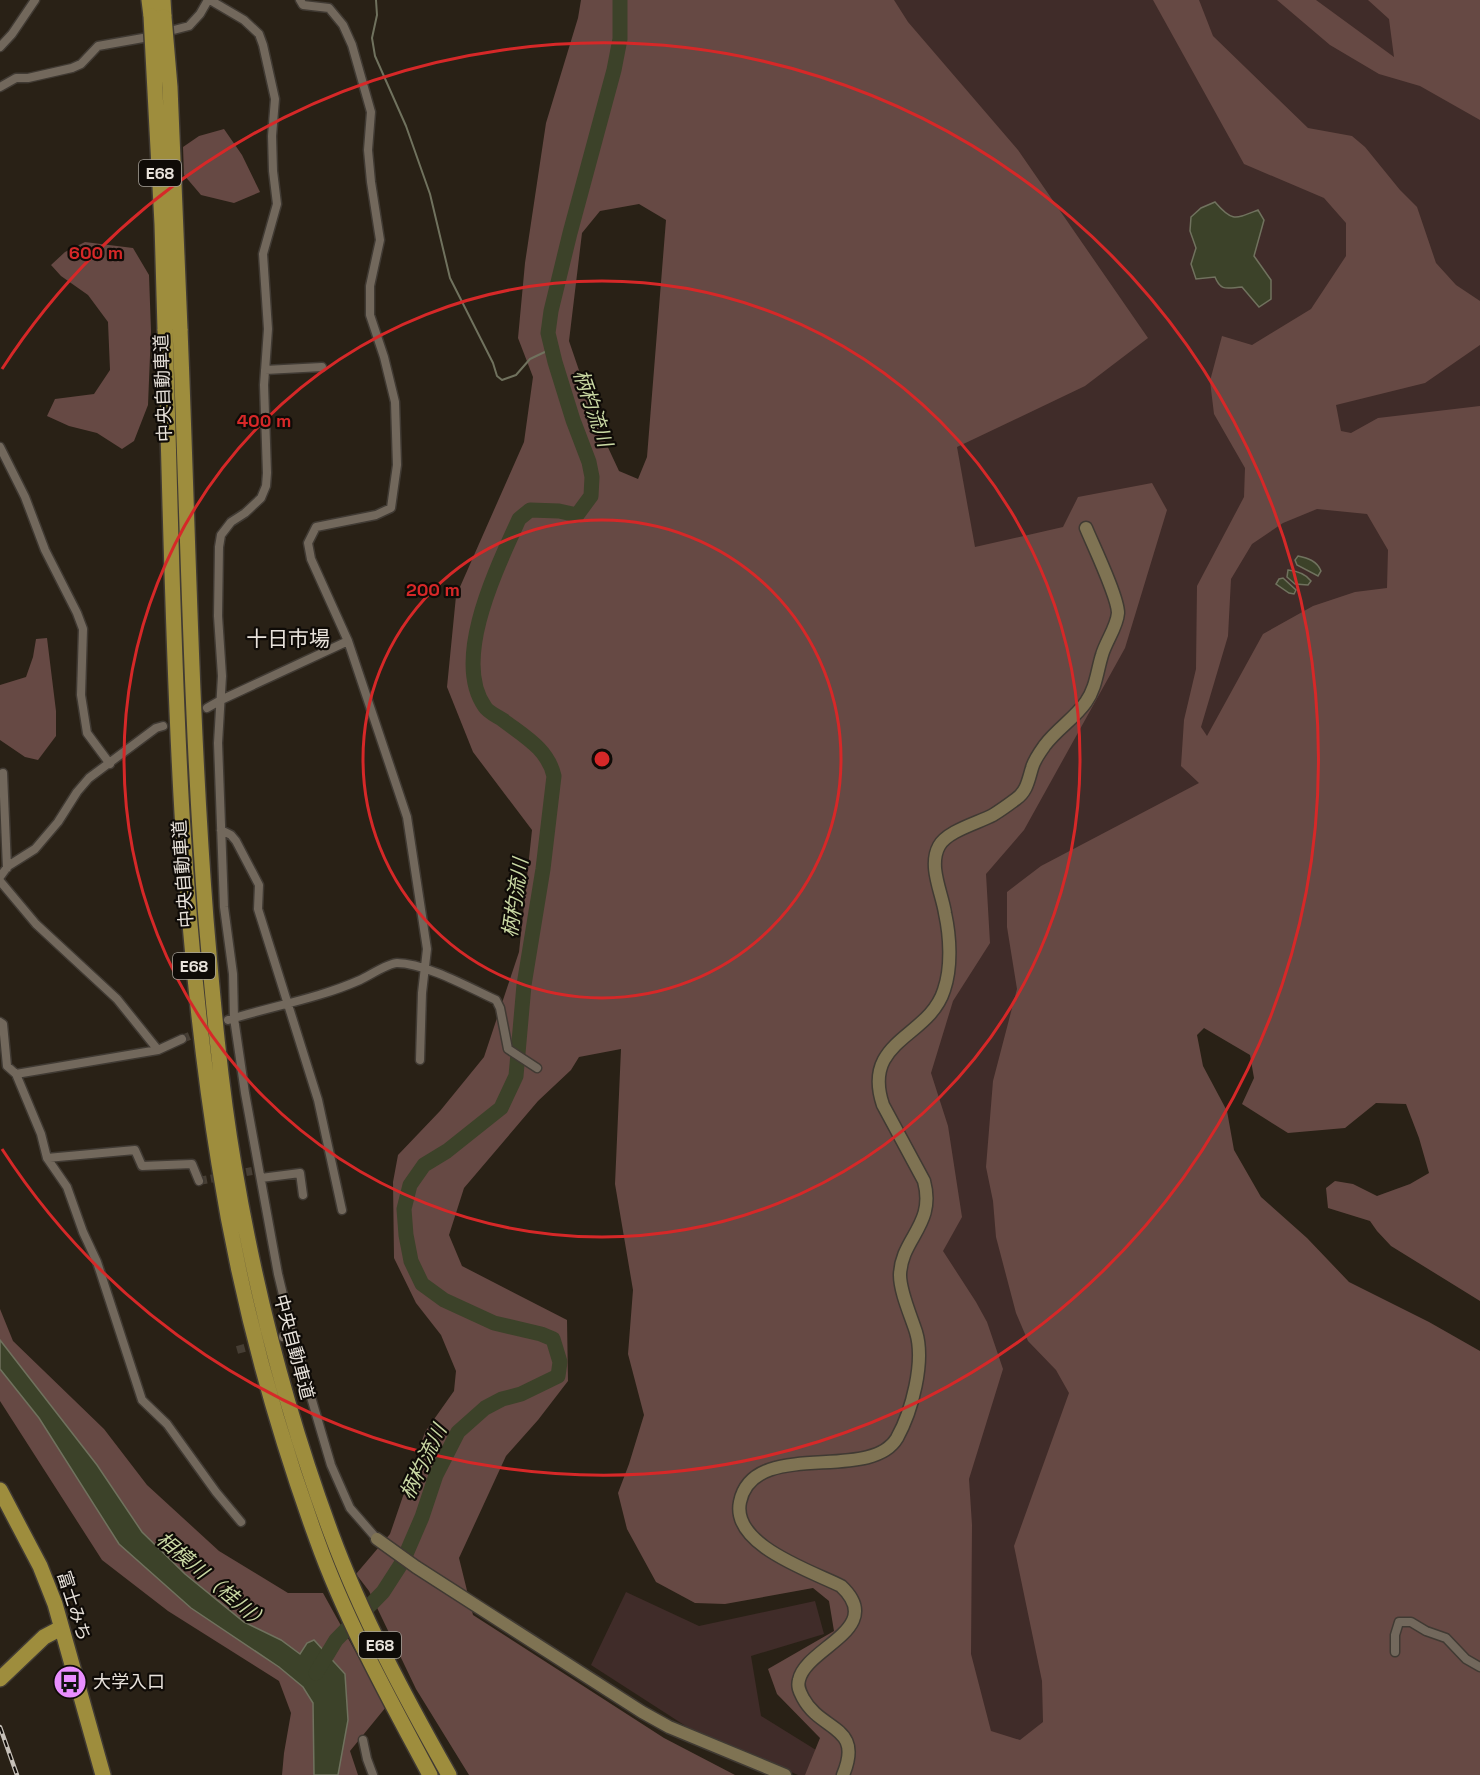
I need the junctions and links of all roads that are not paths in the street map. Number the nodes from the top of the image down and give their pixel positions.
1 (35, 0) edge
2 (149, 0) edge
3 (163, 0) edge
4 (209, 0) edge
5 (300, 0) edge
6 (158, 16) junction
7 (0, 47) edge
8 (0, 87) edge
9 (172, 329) junction
10 (322, 367) dead end
11 (265, 370) junction
12 (0, 447) edge
13 (1086, 528) dead end
14 (348, 641) junction
15 (220, 700) junction
16 (207, 708) dead end
17 (163, 726) dead end
18 (110, 764) junction
19 (3, 773) dead end
20 (221, 830) junction
21 (7, 868) junction
22 (0, 879) edge
23 (423, 967) junction
24 (290, 1005) junction
25 (231, 1019) junction
26 (0, 1022) edge
27 (182, 1039) tunnel mouth
28 (158, 1050) junction
29 (420, 1060) dead end
30 (537, 1068) dead end
31 (16, 1074) junction
32 (47, 1158) junction
33 (258, 1173) junction
34 (199, 1181) dead end
35 (303, 1195) dead end
36 (342, 1210) dead end
37 (293, 1336) junction
38 (283, 1337) dead end
39 (0, 1490) edge
40 (241, 1522) dead end
41 (377, 1539) joint
42 (61, 1628) junction
43 (1395, 1652) dead end
44 (1480, 1667) edge
45 (0, 1679) edge
46 (363, 1740) dead end
47 (103, 1775) edge
48 (373, 1775) edge
49 (430, 1775) edge
50 (449, 1775) edge
51 (785, 1775) edge
52 (843, 1775) edge

1 - 7 street
2 - 6 highway, 中央自動車道 / E68
3 - 6 highway, 中央自動車道 / E68
4 - 8 street
4 - 11 street
5 - 14 street
6 - 9 highway, 中央自動車道 / E68, bridge
9 - 49 highway, 中央自動車道 / E68
9 - 50 highway, 中央自動車道 / E68
10 - 11 street
11 - 15 street
12 - 18 street
13 - 52 street
14 - 15 street
14 - 23 street
15 - 16 street
15 - 20 street
17 - 18 street
18 - 21 street
19 - 21 street
20 - 24 street
20 - 25 street
21 - 22 street
22 - 28 street
23 - 24 street
23 - 29 street
23 - 30 street
24 - 25 street
24 - 36 street
25 - 33 street
26 - 31 street
27 - 28 street
28 - 31 street
31 - 32 street
32 - 34 street
32 - 40 street
33 - 35 street
33 - 37 street
37 - 38 street
37 - 41 street
39 - 42 highway, 富士みち
41 - 51 street
42 - 45 highway
42 - 47 highway, 富士みち
43 - 44 street
46 - 48 street

